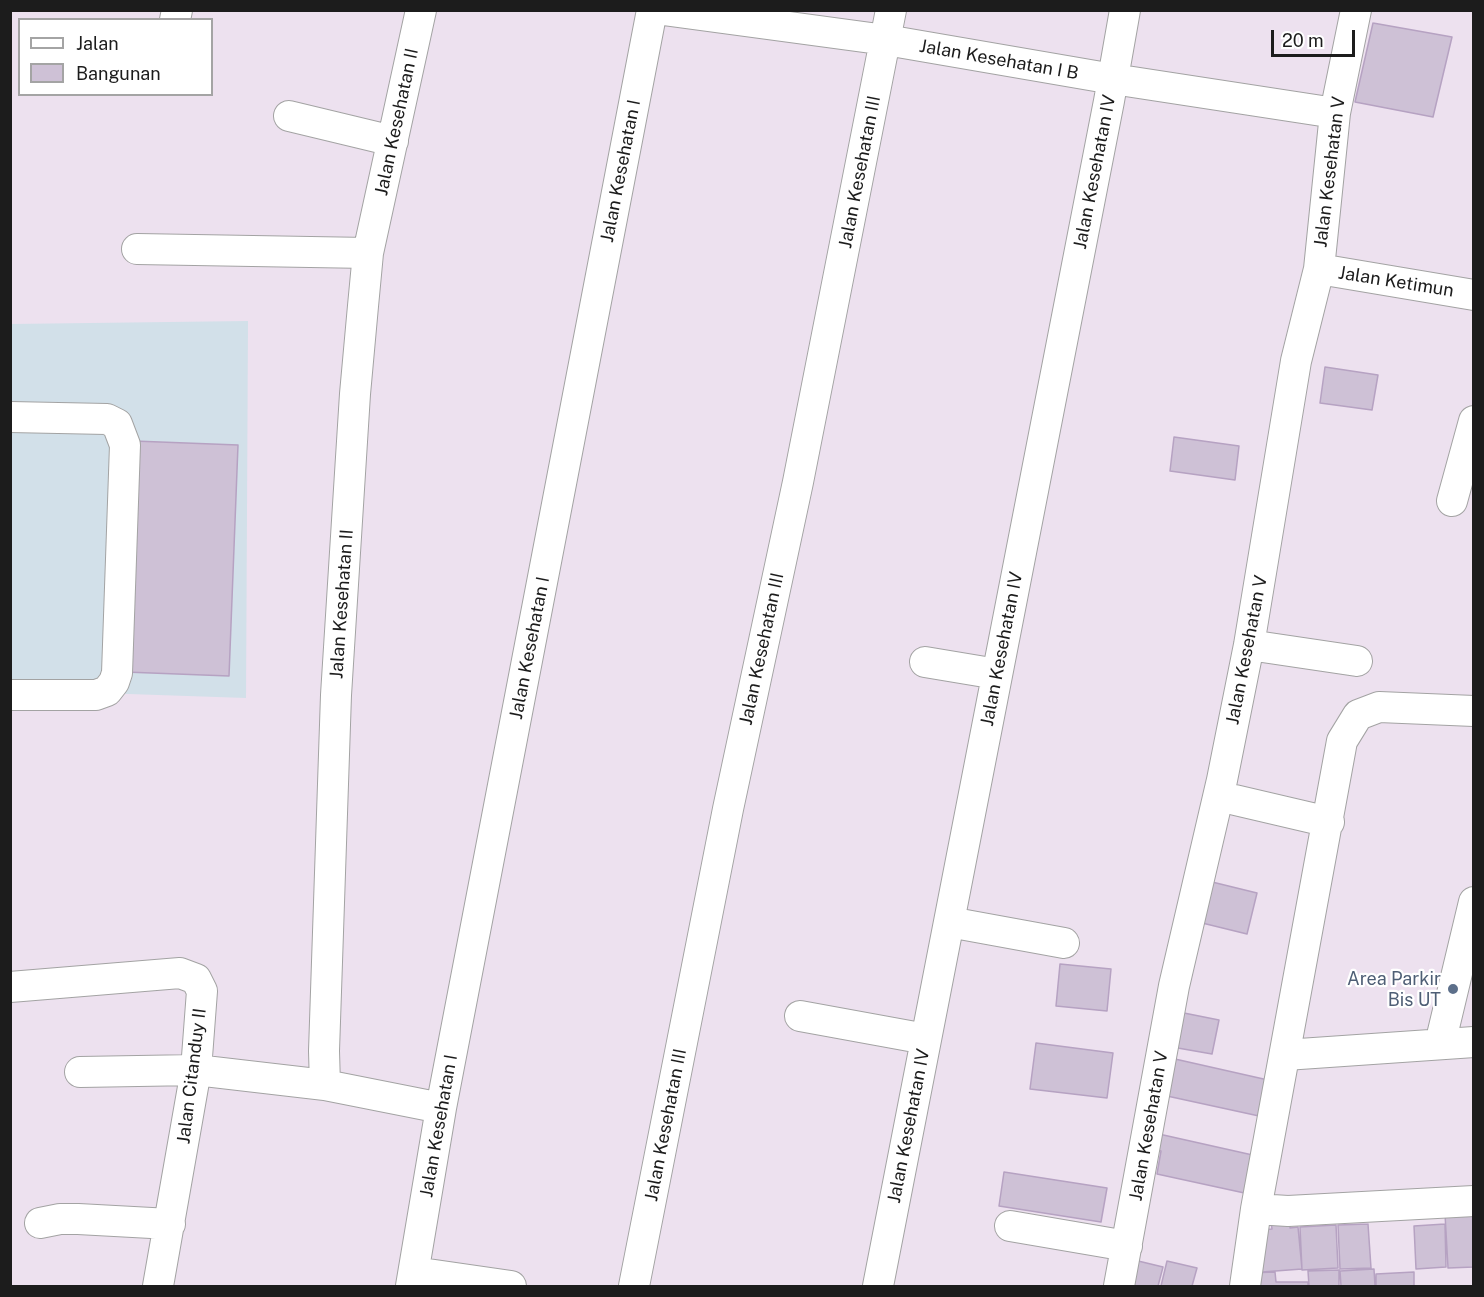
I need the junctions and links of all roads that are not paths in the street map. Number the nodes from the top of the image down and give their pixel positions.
1 (421, 10) edge
2 (652, 10) edge
3 (663, 10) edge
4 (891, 10) edge
5 (1125, 10) edge
6 (1356, 10) edge
7 (886, 40) junction
8 (1113, 79) junction
9 (1335, 113) junction
10 (289, 116) dead end
11 (393, 141) junction
12 (137, 249) dead end
13 (368, 252) junction
14 (1319, 269) junction
15 (1473, 295) edge
16 (10, 417) edge
17 (1473, 421) edge
18 (1452, 501) dead end
19 (1249, 645) junction
20 (1357, 661) dead end
21 (925, 662) dead end
22 (997, 674) junction
23 (10, 695) edge
24 (1473, 711) edge
25 (1235, 800) dead end
26 (1329, 822) junction
27 (1473, 902) edge
28 (949, 922) junction
29 (1064, 943) dead end
30 (10, 987) edge
31 (800, 1016) dead end
32 (926, 1040) junction
33 (1473, 1042) edge
34 (1440, 1044) junction
35 (1285, 1055) junction
36 (196, 1070) junction
37 (80, 1072) dead end
38 (325, 1085) junction
39 (441, 1108) junction
40 (1473, 1201) edge
41 (1256, 1209) junction
42 (40, 1223) dead end
43 (170, 1224) junction
44 (1010, 1226) dead end
45 (1127, 1246) junction
46 (412, 1279) edge
47 (158, 1287) edge
48 (511, 1287) edge
49 (634, 1287) edge
50 (878, 1287) edge
51 (1119, 1287) edge
52 (1245, 1287) edge

1 - 11 street, Jalan Kesehatan II
2 - 39 street, Jalan Kesehatan I
3 - 7 street, Jalan Kesehatan I B
4 - 7 street, Jalan Kesehatan III
5 - 8 street, Jalan Kesehatan IV
6 - 9 street, Jalan Kesehatan V
7 - 8 street, Jalan Kesehatan I B
7 - 49 street, Jalan Kesehatan III
8 - 9 street, Jalan Kesehatan I B
8 - 22 street, Jalan Kesehatan IV
9 - 14 street, Jalan Kesehatan V
10 - 11 street
11 - 13 street, Jalan Kesehatan II
12 - 13 street
13 - 38 street, Jalan Kesehatan II
14 - 15 street, Jalan Ketimun
14 - 19 street, Jalan Kesehatan V
16 - 23 street
17 - 18 street
19 - 20 street
19 - 45 street, Jalan Kesehatan V
21 - 22 street
22 - 28 street, Jalan Kesehatan IV
24 - 26 street
25 - 26 street
26 - 35 street
27 - 34 street
28 - 29 street
28 - 32 street, Jalan Kesehatan IV
30 - 36 street, Jalan Citanduy II
31 - 32 street
32 - 50 street, Jalan Kesehatan IV
33 - 34 street
34 - 35 street
35 - 41 street
36 - 37 street
36 - 38 street
36 - 43 street, Jalan Citanduy II
38 - 39 street
39 - 46 street, Jalan Kesehatan I
40 - 41 street
41 - 52 street
42 - 43 street
43 - 47 street, Jalan Citanduy II
44 - 45 street
45 - 51 street, Jalan Kesehatan V
46 - 48 street

